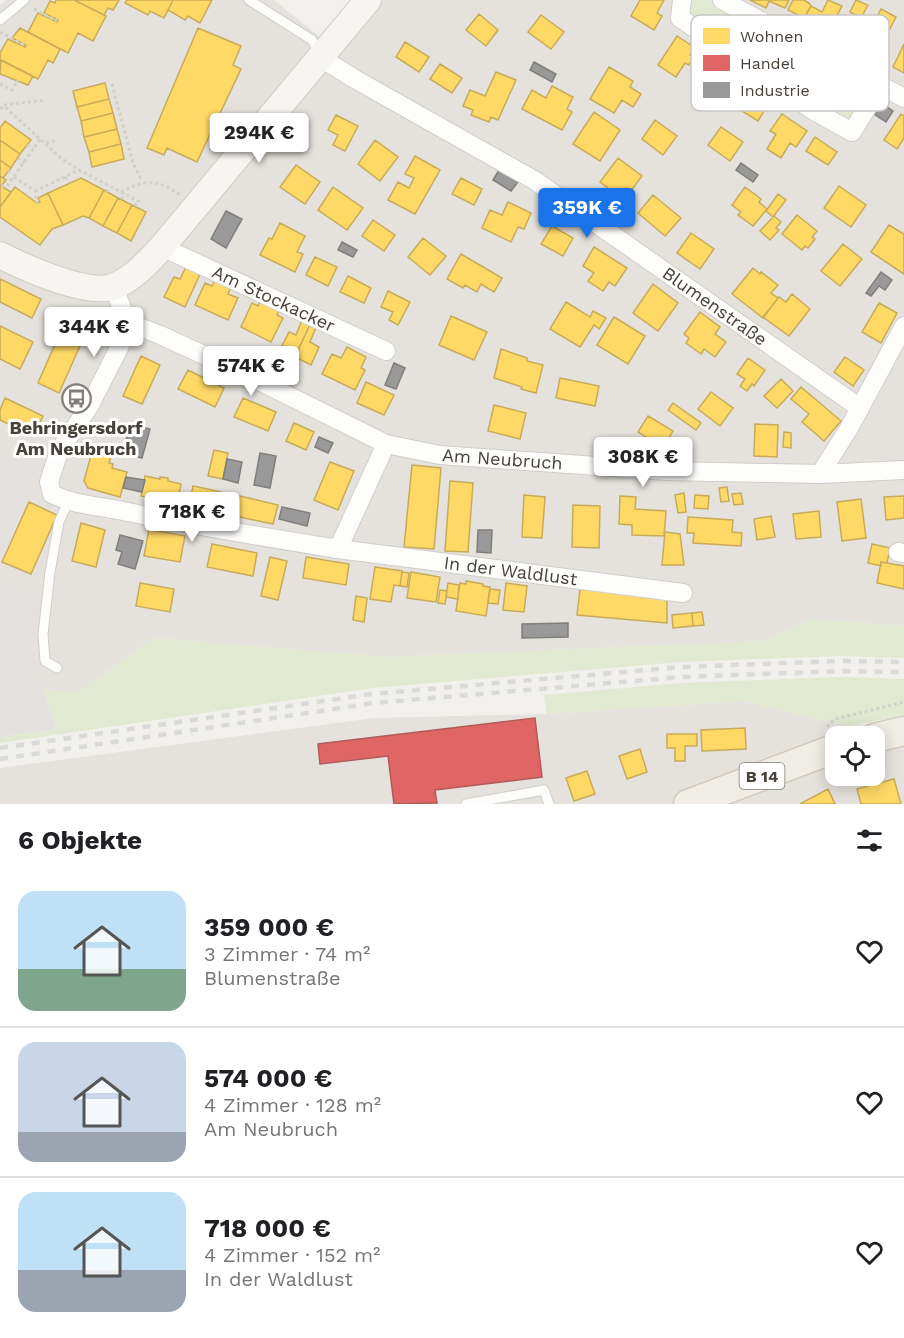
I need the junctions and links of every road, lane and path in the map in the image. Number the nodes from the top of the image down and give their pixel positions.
1 (249, 0) edge
2 (368, 0) edge
3 (682, 0) edge
4 (722, 0) edge
5 (23, 1) edge
6 (750, 15) edge
7 (0, 20) edge
8 (57, 21) dead end
9 (691, 26) edge
10 (0, 32) edge
11 (26, 46) dead end
12 (321, 58) junction
13 (18, 80) dead end
14 (0, 84) edge
15 (112, 84) dead end
16 (889, 90) edge
17 (904, 98) edge
18 (0, 100) edge
19 (46, 100) dead end
20 (3, 107) edge
21 (814, 111) edge
22 (865, 111) edge
23 (40, 138) junction
24 (57, 140) dead end
25 (46, 143) junction
26 (27, 145) dead end
27 (33, 149) junction
28 (18, 158) dead end
29 (24, 163) junction
30 (79, 170) junction
31 (8, 171) dead end
32 (14, 176) junction
33 (65, 177) junction
34 (142, 181) junction
35 (69, 183) dead end
36 (1, 186) edge
37 (110, 186) junction
38 (35, 191) junction
39 (107, 192) dead end
40 (123, 193) junction
41 (122, 200) dead end
42 (37, 203) dead end
43 (135, 206) dead end
44 (195, 207) junction
45 (162, 247) junction
46 (0, 255) edge
47 (114, 287) junction
48 (127, 322) junction
49 (904, 326) edge
50 (386, 351) dead end
51 (860, 408) junction
52 (386, 444) junction
53 (904, 470) edge
54 (820, 474) junction
55 (68, 502) junction
56 (338, 549) junction
57 (683, 593) dead end
58 (57, 668) dead end
59 (904, 702) edge
60 (827, 726) edge
61 (904, 731) edge
62 (885, 735) edge
63 (825, 752) edge
64 (466, 804) edge
65 (549, 804) edge
66 (688, 804) edge

1 - 12 lane
2 - 12 street
3 - 9 street
4 - 6 street
5 - 7 lane
5 - 8 path
10 - 11 path
12 - 44 street
12 - 51 street, Blumenstraße
13 - 14 path
15 - 34 path
16 - 17 street
18 - 20 path
19 - 20 path
20 - 23 path
21 - 22 street
23 - 25 path
23 - 27 path
24 - 25 path
25 - 30 path
26 - 27 path
27 - 29 path
28 - 29 path
29 - 32 path
30 - 33 path
30 - 37 path
31 - 32 path
32 - 36 path
32 - 38 path
33 - 35 path
33 - 38 path
34 - 40 path
34 - 44 path
37 - 39 path
37 - 40 path
38 - 42 path
40 - 41 path
40 - 43 path
44 - 45 street
45 - 47 street
45 - 50 street, Am Stockacker
46 - 47 street
47 - 48 street
48 - 52 street, Am Neubruch
48 - 55 street
49 - 51 street
51 - 54 street
52 - 54 street, Am Neubruch
52 - 56 street
53 - 54 street, Am Neubruch
55 - 56 street, In der Waldlust
55 - 58 lane
56 - 57 street, In der Waldlust
59 - 60 path
61 - 62 main road
63 - 66 main road, B 14
64 - 65 lane

